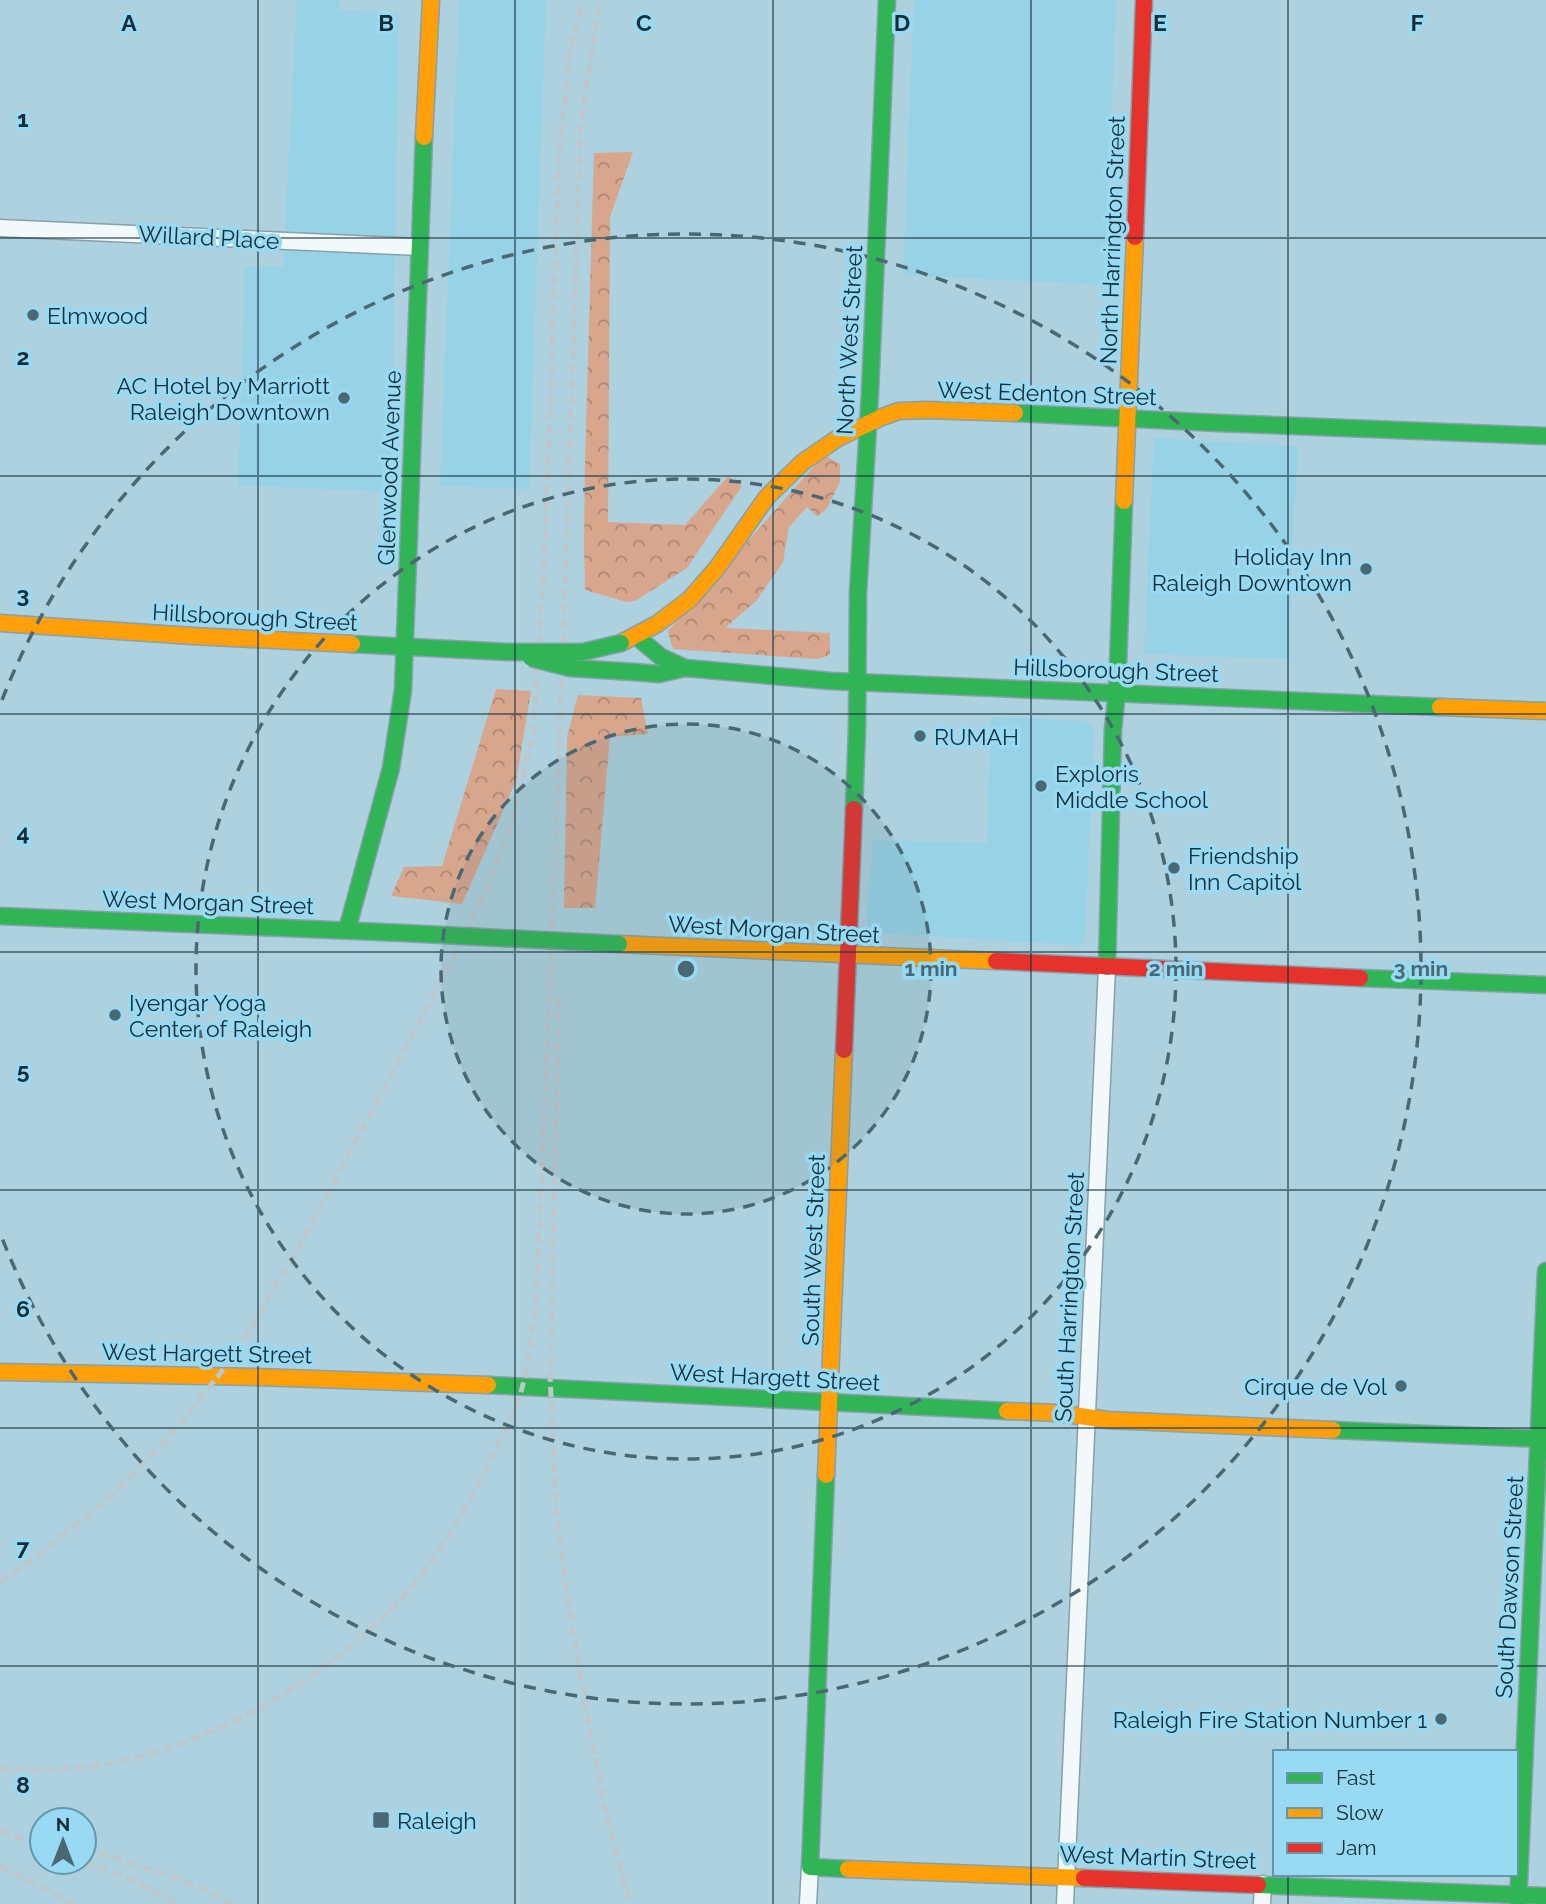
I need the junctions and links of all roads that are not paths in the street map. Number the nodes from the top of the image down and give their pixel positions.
1 (431, 0) edge
2 (887, 0) edge
3 (1144, 0) edge
4 (0, 228) edge
5 (419, 247) junction
6 (1128, 418) junction
7 (868, 423) junction
8 (1546, 436) edge
9 (0, 623) edge
10 (636, 636) junction
11 (406, 647) junction
12 (508, 652) junction
13 (685, 668) junction
14 (858, 682) junction
15 (1117, 692) junction
16 (1546, 711) edge
17 (0, 916) edge
18 (348, 930) junction
19 (848, 955) junction
20 (1107, 967) junction
21 (1546, 985) edge
22 (1546, 1271) edge
23 (0, 1372) edge
24 (829, 1403) junction
25 (1086, 1418) junction
26 (1542, 1439) edge
27 (810, 1867) junction
28 (1066, 1877) junction
29 (1262, 1884) junction
30 (1546, 1896) edge
31 (1519, 1899) edge
32 (808, 1904) edge
33 (1065, 1904) edge
34 (1262, 1904) edge

1 - 5 street, Glenwood Avenue
2 - 7 street, North West Street
3 - 6 street, North Harrington Street
4 - 5 street, Willard Place
5 - 11 street, Glenwood Avenue
6 - 7 street, West Edenton Street
6 - 8 street, West Edenton Street
6 - 15 street, North Harrington Street
7 - 10 street, West Edenton Street
7 - 14 street, North West Street
9 - 11 street, Hillsborough Street
10 - 12 street, Hillsborough Street, bridge
10 - 13 street, Hillsborough Street
11 - 12 street, Hillsborough Street
11 - 18 street, Glenwood Avenue
12 - 13 street, Hillsborough Street, bridge
13 - 14 street, Hillsborough Street
14 - 15 street, Hillsborough Street
14 - 19 street, South West Street
15 - 16 street, Hillsborough Street
15 - 20 street, South Harrington Street
17 - 18 street, West Morgan Street
18 - 19 street, West Morgan Street, bridge
19 - 20 street, West Morgan Street
19 - 24 street, South West Street
20 - 21 street, West Morgan Street
20 - 25 street, South Harrington Street
22 - 26 street, South Dawson Street
23 - 24 street, West Hargett Street
24 - 25 street, West Hargett Street
24 - 27 street, South West Street
25 - 26 street, West Hargett Street
25 - 28 street, South Harrington Street
26 - 31 street, South Dawson Street
27 - 28 street, West Martin Street
27 - 32 street, South West Street
28 - 29 street, West Martin Street
28 - 33 street, South Harrington Street
29 - 31 street, West Martin Street
29 - 34 street
30 - 31 street, West Martin Street

